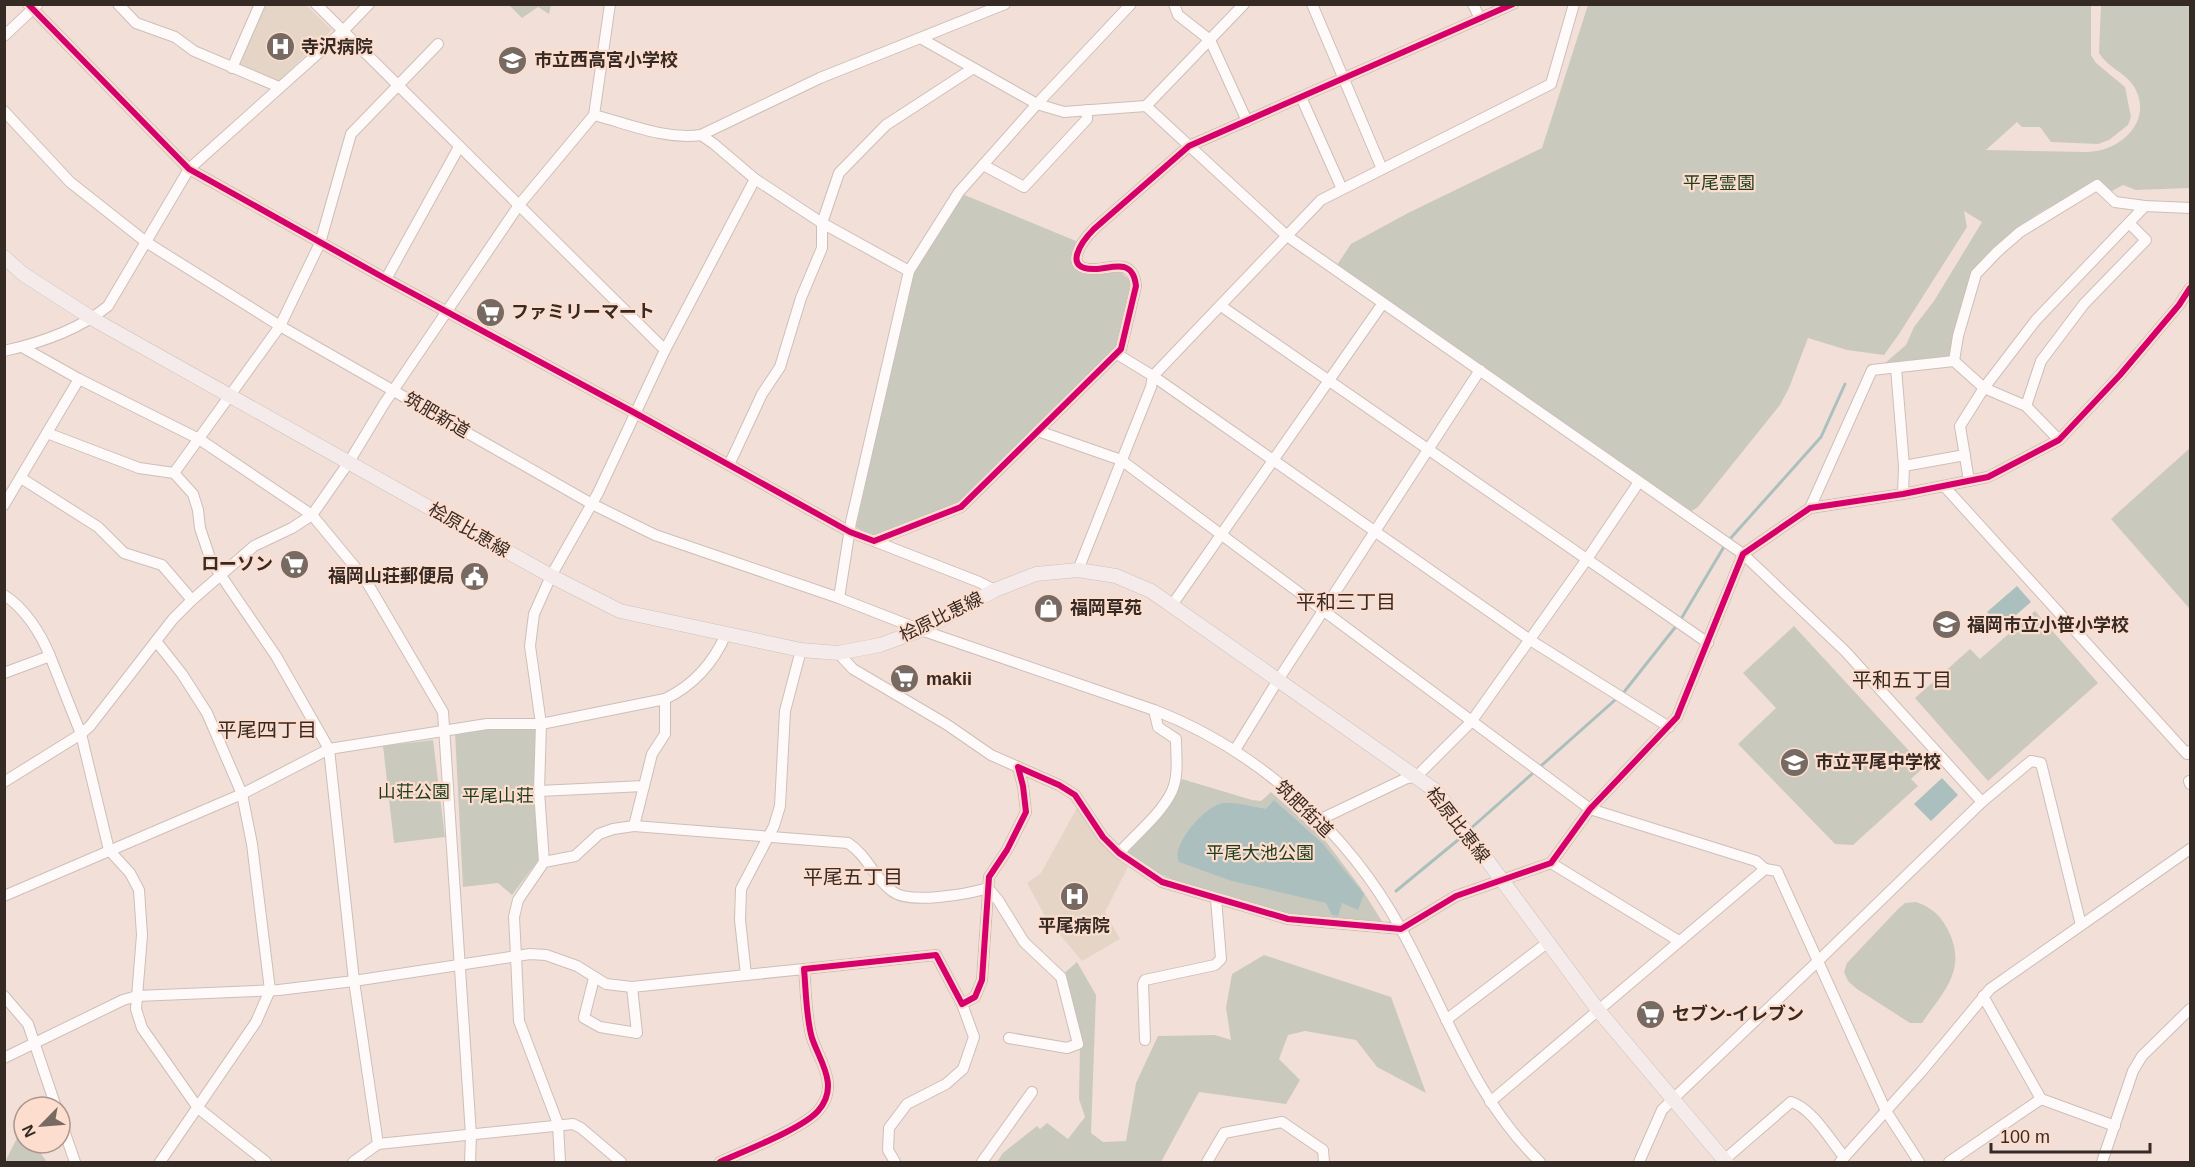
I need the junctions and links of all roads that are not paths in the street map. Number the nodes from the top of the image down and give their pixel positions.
1 (118, 4) edge
2 (260, 4) edge
3 (316, 4) edge
4 (369, 4) edge
5 (610, 4) edge
6 (1005, 4) edge
7 (1131, 4) edge
8 (1174, 4) edge
9 (1244, 4) edge
10 (1312, 4) edge
11 (1473, 4) edge
12 (1513, 4) edge
13 (1574, 4) edge
14 (32, 6) edge
15 (1480, 19) junction
16 (343, 31) junction
17 (4, 36) edge
18 (922, 39) junction
19 (1210, 40) junction
20 (438, 44) dead end
21 (232, 68) junction
22 (972, 69) junction
23 (1343, 79) junction
24 (398, 85) junction
25 (279, 87) junction
26 (1301, 97) junction
27 (1037, 104) junction
28 (1146, 106) junction
29 (1088, 110) junction
30 (4, 111) edge
31 (594, 115) junction
32 (1247, 121) junction
33 (701, 135) junction
34 (1190, 146) junction
35 (459, 147) junction
36 (983, 165) junction
37 (189, 169) junction
38 (1382, 169) junction
39 (755, 179) junction
40 (1342, 189) junction
41 (519, 205) junction
42 (2145, 206) junction
43 (2190, 208) edge
44 (822, 223) junction
45 (2129, 223) junction
46 (1287, 236) junction
47 (146, 242) junction
48 (320, 243) junction
49 (4, 257) edge
50 (909, 271) junction
51 (386, 279) junction
52 (2190, 288) edge
53 (1383, 303) junction
54 (1221, 306) junction
55 (446, 312) junction
56 (93, 319) junction
57 (280, 326) junction
58 (22, 347) junction
59 (665, 350) junction
60 (4, 351) edge
61 (1116, 354) junction
62 (1954, 361) junction
63 (1896, 368) junction
64 (1480, 370) junction
65 (1153, 376) junction
66 (79, 379) junction
67 (1329, 381) junction
68 (1984, 388) junction
69 (394, 391) junction
70 (229, 396) junction
71 (2026, 406) junction
72 (635, 413) junction
73 (1038, 430) junction
74 (47, 433) junction
75 (199, 440) junction
76 (2059, 440) junction
77 (1428, 449) junction
78 (1965, 455) junction
79 (1121, 460) junction
80 (1273, 461) junction
81 (349, 462) junction
82 (729, 465) junction
83 (1904, 466) junction
84 (174, 473) junction
85 (21, 478) junction
86 (1969, 481) junction
87 (1640, 482) junction
88 (1944, 486) junction
89 (1903, 494) junction
90 (592, 504) junction
91 (4, 505) edge
92 (1810, 508) junction
93 (312, 515) junction
94 (1375, 531) junction
95 (850, 532) junction
96 (1222, 533) junction
97 (874, 542) junction
98 (1743, 554) junction
99 (1587, 559) junction
100 (1078, 570) junction
101 (551, 576) junction
102 (220, 577) junction
103 (995, 590) junction
104 (4, 595) edge
105 (839, 598) junction
106 (192, 600) junction
107 (1172, 604) junction
108 (1323, 611) junction
109 (921, 630) junction
110 (726, 634) junction
111 (1530, 640) junction
112 (156, 641) junction
113 (1708, 643) junction
114 (801, 650) junction
115 (838, 653) junction
116 (50, 656) junction
117 (4, 673) edge
118 (1278, 680) junction
119 (665, 699) junction
120 (1154, 710) junction
121 (1471, 722) junction
122 (541, 724) junction
123 (1669, 727) junction
124 (446, 731) junction
125 (81, 734) junction
126 (329, 749) junction
127 (1235, 750) junction
128 (2190, 751) edge
129 (1018, 767) junction
130 (1416, 777) junction
131 (4, 782) edge
132 (644, 786) junction
133 (539, 791) junction
134 (242, 794) junction
135 (1982, 802) junction
136 (1590, 810) junction
137 (1319, 820) junction
138 (634, 826) junction
139 (770, 836) junction
140 (2190, 849) edge
141 (109, 850) junction
142 (1119, 853) junction
143 (544, 862) junction
144 (1551, 863) junction
145 (1765, 869) junction
146 (1500, 880) junction
147 (988, 888) junction
148 (4, 896) edge
149 (1216, 899) junction
150 (2081, 925) junction
151 (1401, 929) junction
152 (1679, 941) junction
153 (1548, 943) junction
154 (516, 956) junction
155 (1817, 962) junction
156 (460, 965) junction
157 (804, 969) junction
158 (746, 975) junction
159 (594, 978) junction
160 (354, 981) junction
161 (632, 987) junction
162 (270, 990) junction
163 (4, 996) edge
164 (137, 996) junction
165 (1983, 996) junction
166 (962, 1004) junction
167 (2190, 1009) edge
168 (1598, 1010) junction
169 (1446, 1020) junction
170 (1009, 1038) dead end
171 (1145, 1040) dead end
172 (34, 1043) junction
173 (4, 1058) edge
174 (1032, 1092) dead end
175 (52, 1095) edge
176 (1674, 1098) junction
177 (2041, 1099) junction
178 (1490, 1102) junction
179 (198, 1108) junction
180 (1886, 1111) junction
181 (558, 1124) junction
182 (2115, 1126) junction
183 (471, 1135) junction
184 (378, 1144) junction
185 (1842, 1160) edge
186 (1725, 1161) edge
187 (160, 1162) edge
188 (266, 1162) edge
189 (353, 1162) edge
190 (470, 1162) edge
191 (560, 1162) edge
192 (621, 1162) edge
193 (720, 1162) edge
194 (895, 1162) edge
195 (982, 1162) edge
196 (1207, 1162) edge
197 (1324, 1162) edge
198 (1540, 1162) edge
199 (1639, 1162) edge
200 (1919, 1162) edge
201 (1949, 1162) edge
202 (2102, 1162) edge

1 - 21 street
2 - 21 street
3 - 16 street
4 - 16 street
5 - 31 street
6 - 18 street
7 - 27 street
8 - 19 street
9 - 19 street
10 - 23 street
11 - 15 street
12 - 15 street
13 - 38 street
14 - 17 street
14 - 37 street
15 - 23 street
16 - 24 street
16 - 25 street
18 - 22 street
18 - 33 street
19 - 28 street
19 - 32 street
20 - 24 street
21 - 25 street
22 - 27 street
22 - 44 street
23 - 26 street
23 - 38 street
24 - 35 street
24 - 48 street
25 - 37 street
26 - 32 street
26 - 40 street
27 - 29 street
27 - 36 street
28 - 29 street
28 - 34 street
29 - 36 street
30 - 47 street, 筑肥新道
31 - 33 street
31 - 41 street
32 - 34 street
33 - 39 street
34 - 46 street
34 - 61 street
35 - 41 street
35 - 51 street
36 - 50 street
37 - 47 street
37 - 48 street
38 - 40 street
39 - 44 street
39 - 59 street
40 - 46 street
41 - 55 street
41 - 59 street
42 - 43 street
42 - 45 street
42 - 62 street
44 - 50 street
44 - 82 street
45 - 68 street
45 - 71 street
46 - 53 street
46 - 54 street
47 - 56 street
47 - 57 street, 筑肥新道
48 - 51 street
48 - 57 street
49 - 56 main road, 桧原比恵線
50 - 95 street
51 - 55 street
52 - 76 street
53 - 64 street
53 - 67 street
54 - 65 street
54 - 67 street
55 - 69 street
55 - 72 street
56 - 58 street
56 - 70 main road, 桧原比恵線
57 - 69 street, 筑肥新道
57 - 70 street
58 - 60 street
58 - 66 street
59 - 72 street
61 - 65 street
61 - 73 street
62 - 63 street
62 - 68 street
63 - 83 street
63 - 92 street
64 - 77 street
64 - 87 street
65 - 79 street
65 - 80 street
66 - 74 street
66 - 75 street
67 - 77 street
67 - 80 street
68 - 71 street
68 - 78 street
69 - 81 street
69 - 90 street, 筑肥新道
70 - 75 street
70 - 81 main road, 桧原比恵線
71 - 76 street
72 - 82 street
72 - 90 street
73 - 79 street
73 - 97 street
74 - 84 street
74 - 85 street
75 - 84 street
75 - 93 street
76 - 86 street
77 - 94 street
77 - 99 street
78 - 83 street
78 - 86 street
79 - 96 street
79 - 100 street
80 - 94 street
80 - 96 street
81 - 93 street
81 - 101 main road, 桧原比恵線
82 - 95 street
83 - 89 street
84 - 102 street
85 - 91 street
85 - 106 street
86 - 88 street
87 - 98 street
87 - 99 street, 筑肥街道
88 - 89 street
88 - 128 street
89 - 92 street
90 - 101 street
90 - 105 street, 筑肥新道
92 - 98 street
93 - 102 street
93 - 124 street
94 - 108 street
94 - 111 street
95 - 97 street
95 - 105 street
96 - 107 street
96 - 108 street
97 - 103 street
98 - 113 street
98 - 135 street
99 - 111 street, 筑肥街道
99 - 113 street
100 - 103 main road, 桧原比恵線
100 - 107 main road, 桧原比恵線
101 - 110 main road, 桧原比恵線
101 - 122 street
102 - 106 street
102 - 126 street
103 - 109 main road, 桧原比恵線
104 - 116 street
105 - 109 street, 筑肥新道
106 - 112 street
107 - 118 main road, 桧原比恵線
108 - 118 street
108 - 121 street
109 - 115 main road, 桧原比恵線
109 - 120 street, 筑肥街道
110 - 114 main road, 桧原比恵線
110 - 119 street
111 - 121 street, 筑肥街道
111 - 123 street
112 - 125 street
112 - 134 street
113 - 123 street
114 - 115 main road, 桧原比恵線
114 - 139 street
115 - 129 street
116 - 117 street
116 - 125 street
118 - 127 street
118 - 130 main road, 桧原比恵線
119 - 122 street
119 - 132 street
120 - 127 street, 筑肥街道
120 - 142 street
121 - 130 street, 筑肥街道
121 - 136 street
122 - 124 street
122 - 133 street
123 - 136 street
124 - 126 street
124 - 156 street
125 - 131 street
125 - 141 street
126 - 134 street
126 - 160 street
127 - 137 street, 筑肥街道
129 - 142 street
129 - 147 street
130 - 137 street, 筑肥街道
130 - 146 main road, 桧原比恵線
132 - 133 street
132 - 138 street
133 - 143 street
134 - 141 street
134 - 162 street
135 - 150 street
135 - 155 street
136 - 144 street
136 - 145 street
137 - 151 street, 筑肥街道
138 - 139 street
138 - 143 street
139 - 147 street
139 - 158 street
140 - 150 street
141 - 148 street
141 - 164 street
142 - 149 street
143 - 154 street
144 - 146 street
144 - 152 street
145 - 152 street
145 - 155 street
146 - 151 street
146 - 153 main road, 桧原比恵線
147 - 166 street
147 - 170 street
149 - 151 street
149 - 171 street
150 - 165 street
151 - 169 street, 筑肥街道
152 - 168 street
153 - 168 main road, 桧原比恵線
153 - 169 street
154 - 156 street
154 - 159 street
154 - 181 street
155 - 176 street
155 - 180 street
156 - 160 street
156 - 183 street
157 - 158 street
157 - 166 street
157 - 193 street
158 - 161 street
159 - 161 street
159 - 161 street
160 - 162 street
160 - 184 street
162 - 164 street
162 - 179 street
163 - 172 street
164 - 172 street
164 - 179 street
165 - 177 street
165 - 180 street
166 - 194 street
167 - 182 street
168 - 176 main road, 桧原比恵線
168 - 178 street
169 - 178 street, 筑肥街道
172 - 173 street
172 - 175 street
174 - 195 street
176 - 186 main road, 桧原比恵線
176 - 199 street
177 - 182 street
177 - 201 street
178 - 198 street, 筑肥街道
179 - 187 street
179 - 188 street
180 - 185 street
180 - 200 street
181 - 183 street
181 - 191 street
181 - 192 street
182 - 202 street
183 - 184 street
183 - 190 street
184 - 189 street
185 - 186 street
196 - 197 street

